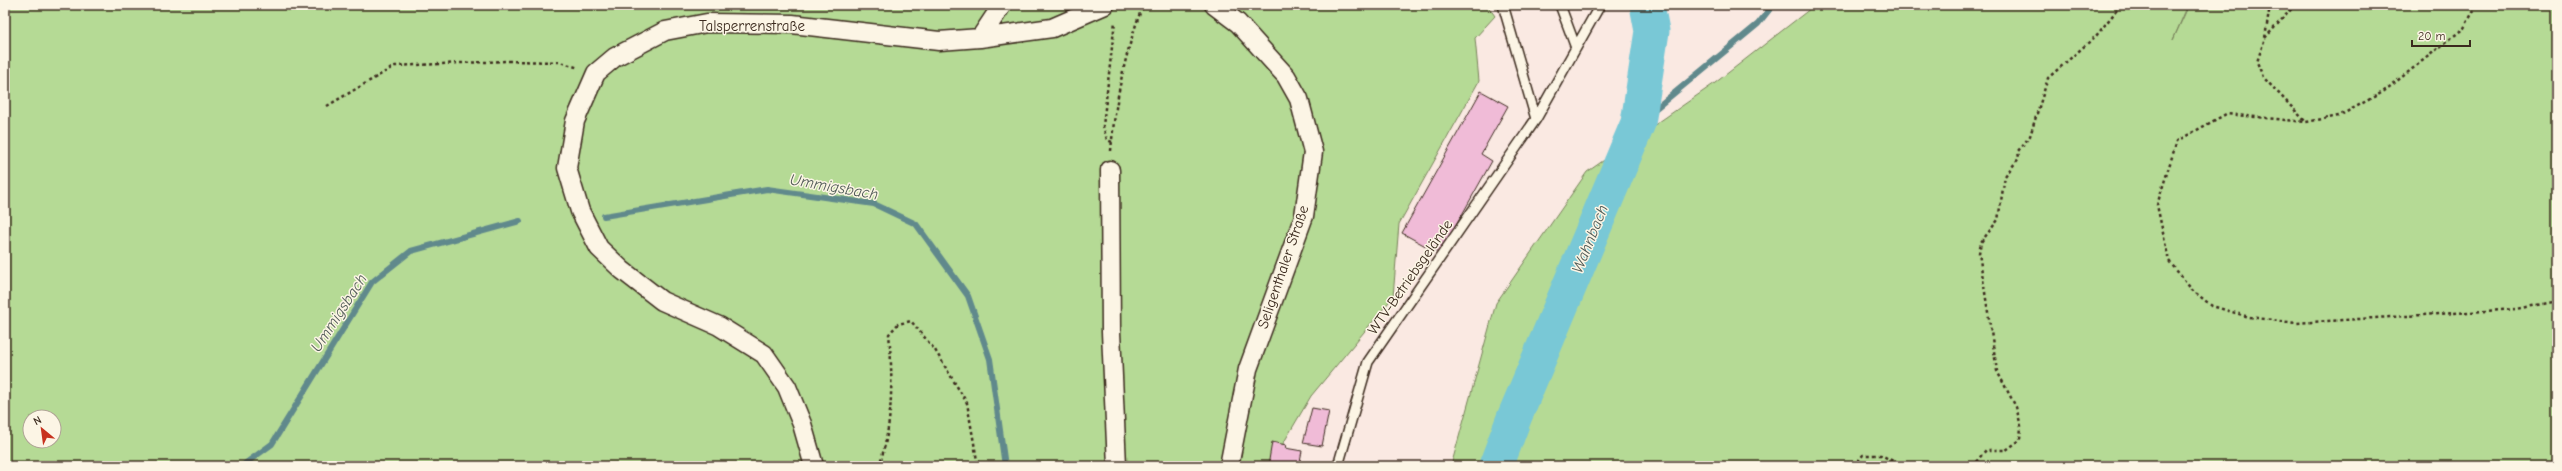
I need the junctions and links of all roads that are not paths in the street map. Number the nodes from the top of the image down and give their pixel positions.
1 (1002, 5) edge
2 (1214, 5) edge
3 (1503, 5) edge
4 (1560, 5) edge
5 (1600, 5) edge
6 (1110, 12) edge
7 (980, 38) junction
8 (1576, 48) junction
9 (1536, 118) junction
10 (1110, 170) road end
11 (1117, 458) edge
12 (814, 466) edge
13 (1229, 466) edge
14 (1338, 466) edge

1 - 7 street
2 - 13 street, Seligenthaler Straße
3 - 9 lane
4 - 8 lane
5 - 8 lane, WTV-Betriebsgelände
6 - 7 street
7 - 12 street, Talsperrenstraße
8 - 9 lane, WTV-Betriebsgelände
9 - 14 lane, WTV-Betriebsgelände
10 - 11 street

